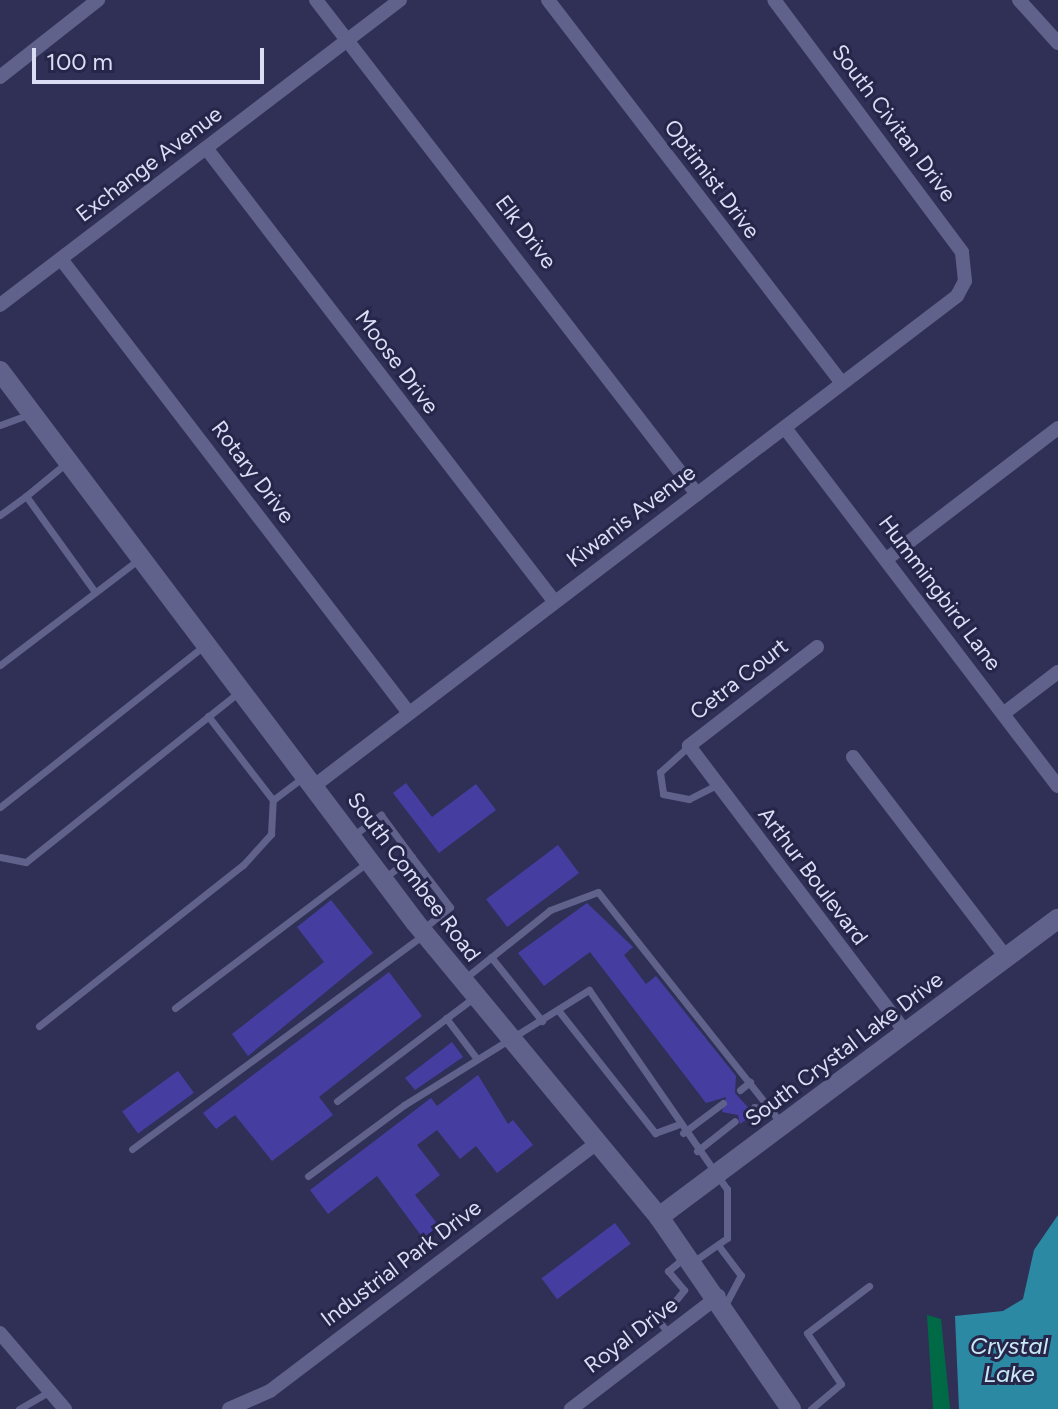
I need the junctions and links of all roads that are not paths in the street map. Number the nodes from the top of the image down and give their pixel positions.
1 (98, 0) edge
2 (316, 0) edge
3 (400, 0) edge
4 (548, 0) edge
5 (774, 0) edge
6 (1019, 0) edge
7 (347, 40) junction
8 (1058, 43) edge
9 (0, 77) edge
10 (206, 148) junction
11 (61, 259) junction
12 (966, 276) joint
13 (0, 305) edge
14 (0, 371) edge
15 (842, 383) junction
16 (31, 413) junction
17 (0, 425) edge
18 (785, 428) junction
19 (1058, 428) edge
20 (68, 462) junction
21 (697, 494) junction
22 (26, 496) junction
23 (0, 515) edge
24 (140, 558) junction
25 (888, 558) junction
26 (95, 592) junction
27 (554, 601) junction
28 (206, 644) junction
29 (817, 647) dead end
30 (0, 665) edge
31 (1058, 672) edge
32 (241, 691) junction
33 (409, 713) junction
34 (1003, 714) junction
35 (208, 716) junction
36 (689, 746) junction
37 (853, 757) dead end
38 (310, 781) junction
39 (716, 785) junction
40 (1058, 786) edge
41 (273, 800) junction
42 (0, 807) edge
43 (352, 837) junction
44 (0, 857) edge
45 (412, 857) junction
46 (370, 861) junction
47 (383, 879) junction
48 (1058, 919) edge
49 (423, 932) junction
50 (491, 957) junction
51 (1006, 957) junction
52 (469, 989) junction
53 (175, 1008) dead end
54 (558, 1010) junction
55 (446, 1018) junction
56 (542, 1021) junction
57 (39, 1026) dead end
58 (904, 1030) junction
59 (511, 1042) junction
60 (477, 1059) junction
61 (750, 1082) junction
62 (740, 1090) dead end
63 (337, 1101) dead end
64 (723, 1103) dead end
65 (754, 1107) dead end
66 (778, 1118) junction
67 (735, 1121) dead end
68 (677, 1125) junction
69 (683, 1133) junction
70 (595, 1144) junction
71 (132, 1149) dead end
72 (697, 1151) junction
73 (717, 1175) junction
74 (308, 1176) dead end
75 (659, 1217) junction
76 (718, 1245) junction
77 (690, 1259) junction
78 (869, 1286) dead end
79 (722, 1301) junction
80 (0, 1333) edge
81 (669, 1334) junction
82 (50, 1391) junction
83 (19, 1409) edge
84 (65, 1409) edge
85 (229, 1409) edge
86 (571, 1409) edge
87 (791, 1409) edge
88 (811, 1409) edge

1 - 9 street
2 - 7 street, Elk Drive
3 - 7 street, Exchange Avenue
4 - 15 street, Optimist Drive
5 - 12 street, South Civitan Drive
6 - 8 street
7 - 10 street, Exchange Avenue
7 - 21 street, Elk Drive
10 - 11 street, Exchange Avenue
10 - 27 street, Moose Drive
11 - 13 street, Exchange Avenue
11 - 33 street, Rotary Drive
12 - 15 street, Kiwanis Avenue
14 - 16 main road, South Combee Road
15 - 18 street, Kiwanis Avenue
16 - 17 lane
16 - 20 main road, South Combee Road
18 - 21 street, Kiwanis Avenue
18 - 25 street, Hummingbird Lane
19 - 25 street
20 - 22 lane
20 - 24 main road, South Combee Road
21 - 27 street, Kiwanis Avenue
22 - 23 lane
22 - 26 lane
24 - 26 lane
24 - 28 main road, South Combee Road
25 - 34 street, Hummingbird Lane
26 - 30 lane
27 - 33 street, Kiwanis Avenue
28 - 32 main road, South Combee Road
28 - 42 lane
29 - 36 street, Cetra Court
31 - 34 street
32 - 35 lane
32 - 38 main road, South Combee Road
33 - 38 street, Kiwanis Avenue
34 - 40 street, Hummingbird Lane
35 - 41 lane
35 - 44 lane
36 - 39 street, Arthur Boulevard
36 - 39 lane
37 - 51 street
38 - 41 lane
38 - 43 main road, South Combee Road
39 - 58 street, Arthur Boulevard
41 - 57 lane
43 - 45 lane
43 - 46 main road, South Combee Road
45 - 47 lane
45 - 49 lane
46 - 47 main road, South Combee Road
46 - 53 lane
47 - 49 main road, South Combee Road
48 - 51 main road, South Crystal Lake Drive
49 - 52 main road, South Combee Road
49 - 71 lane
50 - 52 lane
50 - 56 lane
50 - 61 lane
51 - 58 main road, South Crystal Lake Drive
52 - 55 lane
52 - 59 main road, South Combee Road
54 - 56 lane
54 - 68 lane
54 - 68 lane
55 - 60 lane
55 - 63 lane
56 - 59 lane
58 - 66 main road, South Crystal Lake Drive
59 - 60 lane
59 - 70 main road, South Combee Road
60 - 74 lane
61 - 62 lane
61 - 66 lane
64 - 69 lane
65 - 66 lane
66 - 73 main road, South Crystal Lake Drive
67 - 72 lane
68 - 69 lane
69 - 72 lane
70 - 75 main road, South Combee Road
70 - 85 street, Industrial Park Drive
72 - 73 lane
73 - 75 main road, South Crystal Lake Drive
73 - 76 lane
75 - 77 main road, South Combee Road
76 - 77 lane
76 - 79 lane
77 - 79 main road, South Combee Road
77 - 81 lane
78 - 88 lane
79 - 81 street, Royal Drive
79 - 87 main road, South Combee Road
80 - 82 street
81 - 86 street, Royal Drive
82 - 83 lane
82 - 84 street

